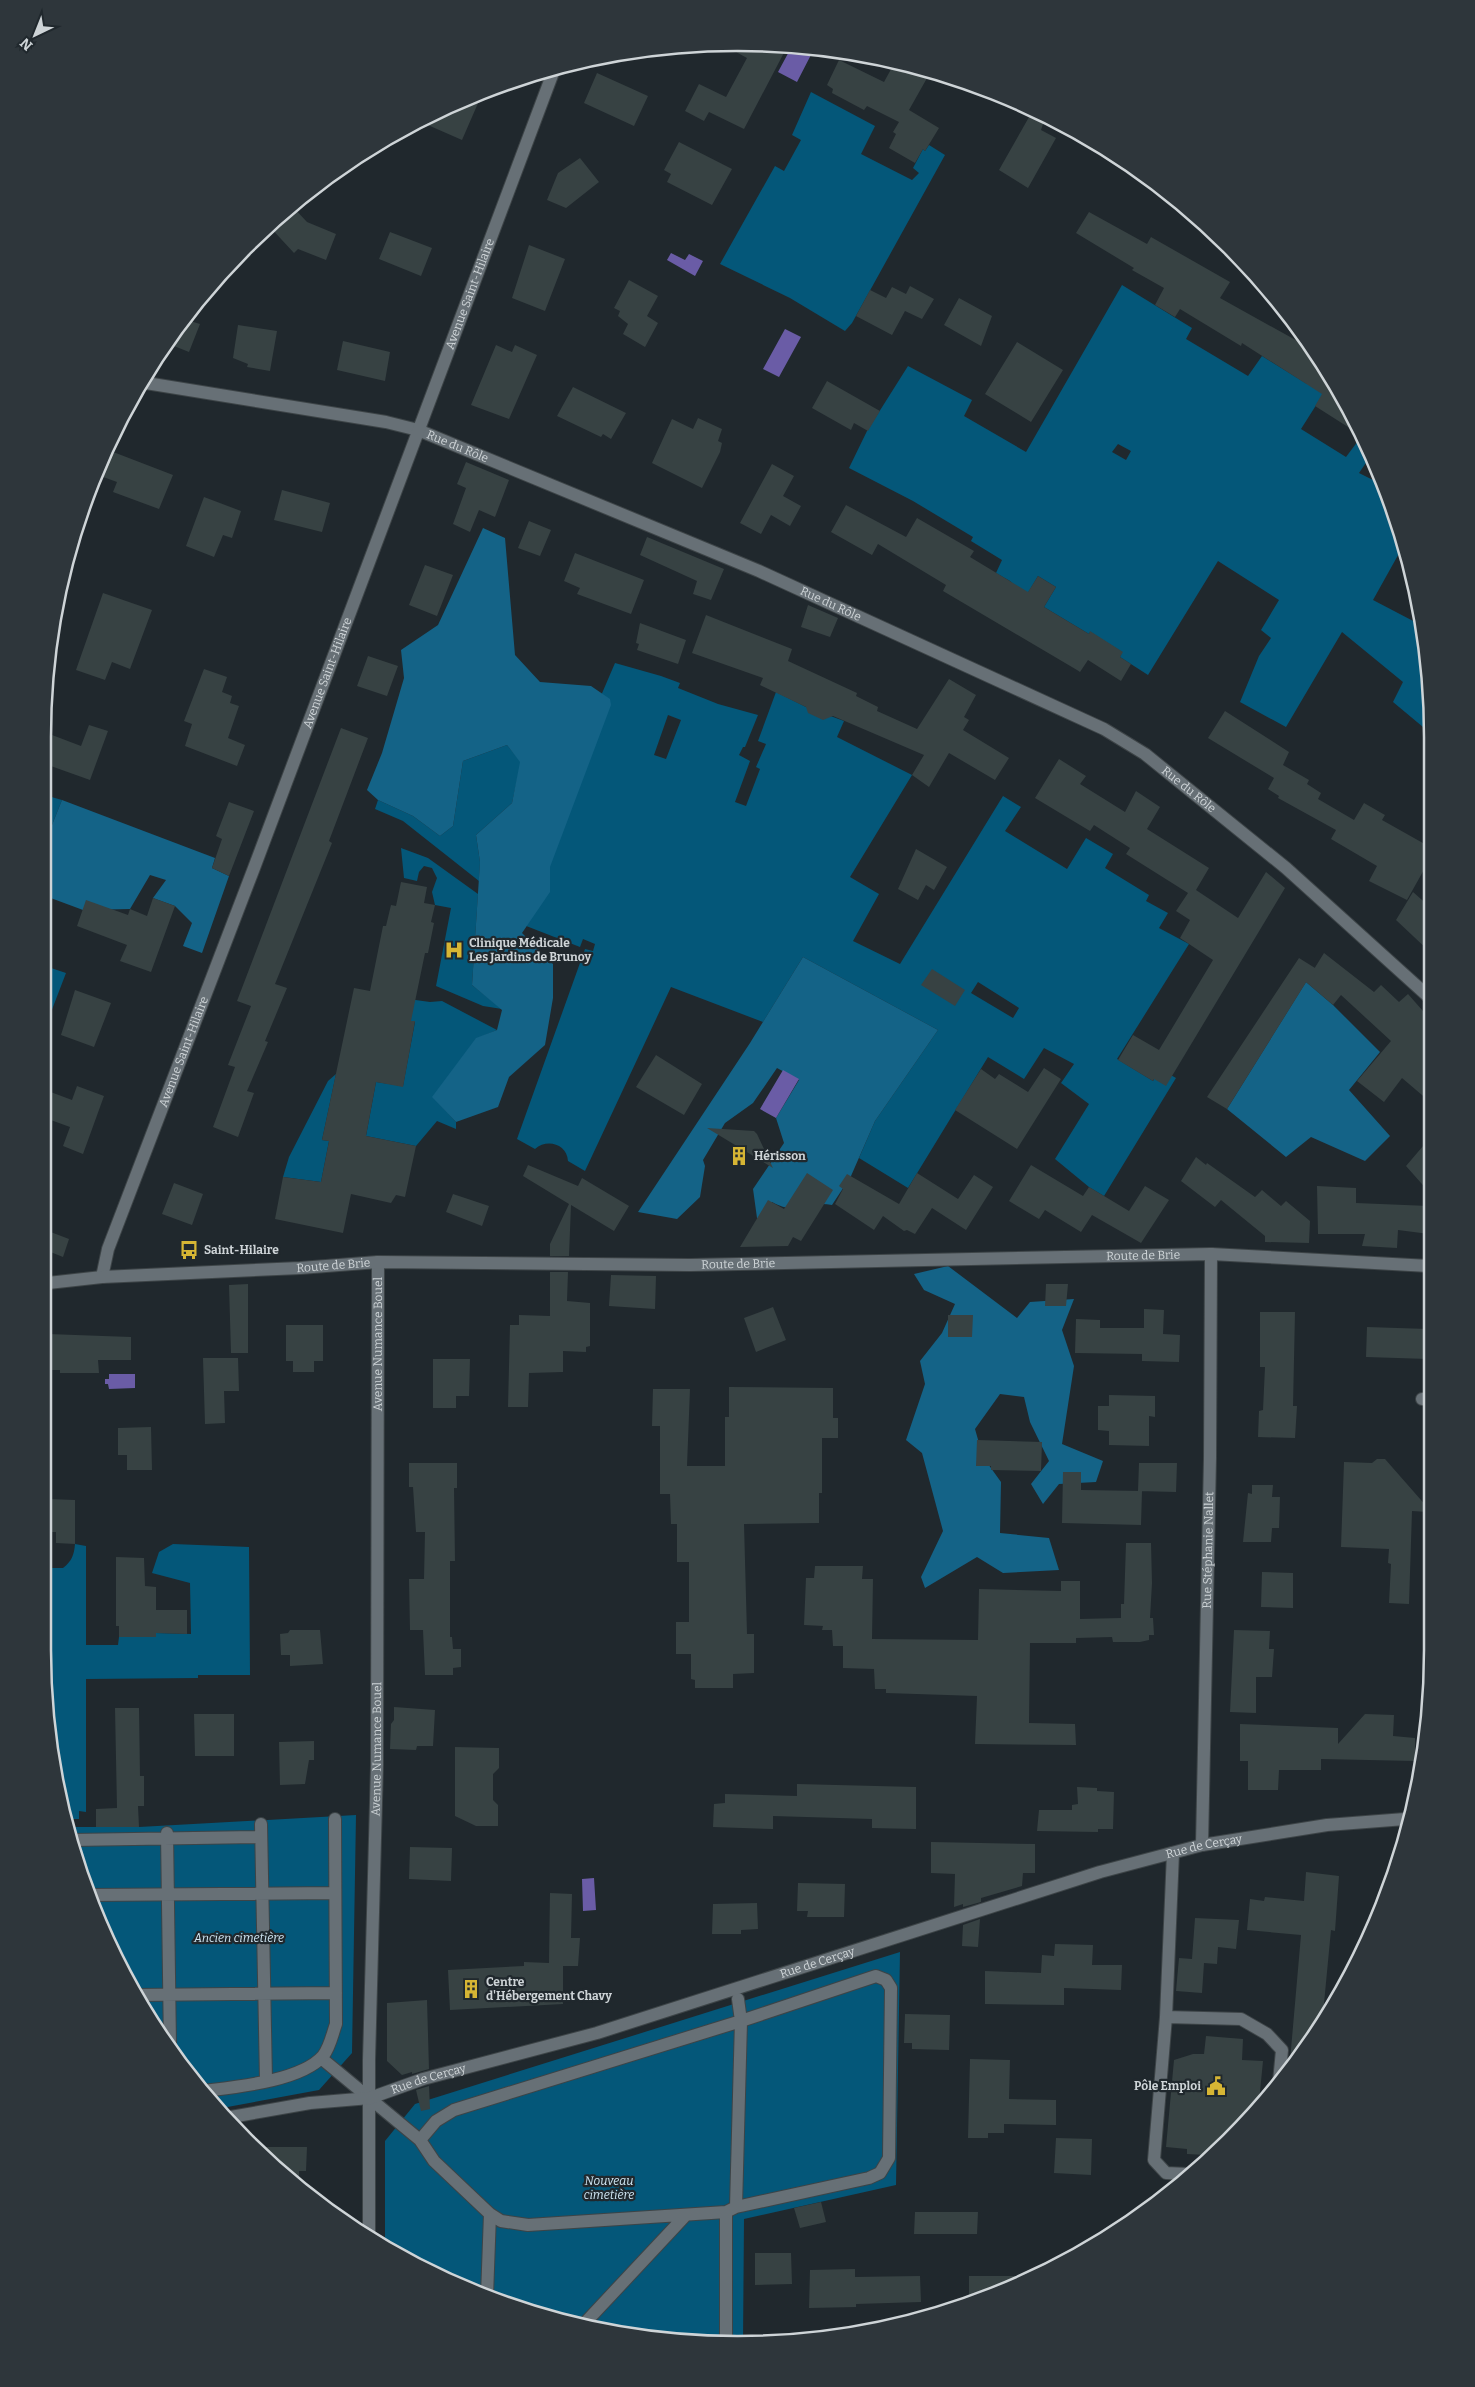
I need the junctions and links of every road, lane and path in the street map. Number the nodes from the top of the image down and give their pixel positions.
1 (551, 78) edge
2 (150, 384) edge
3 (418, 430) junction
4 (1424, 993) edge
5 (1210, 1254) junction
6 (378, 1262) junction
7 (1424, 1266) edge
8 (102, 1277) junction
9 (51, 1283) edge
10 (335, 1819) dead end
11 (1402, 1819) edge
12 (167, 1836) junction
13 (79, 1841) edge
14 (1202, 1846) junction
15 (1173, 1853) junction
16 (335, 1892) junction
17 (262, 1893) junction
18 (168, 1894) junction
19 (97, 1895) edge
20 (336, 1993) junction
21 (264, 1994) junction
22 (144, 1995) edge
23 (169, 1995) junction
24 (738, 1999) dead end
25 (1166, 2017) junction
26 (741, 2021) junction
27 (170, 2035) edge
28 (321, 2058) junction
29 (1280, 2069) edge
30 (266, 2080) junction
31 (212, 2090) edge
32 (370, 2098) junction
33 (235, 2116) edge
34 (420, 2140) junction
35 (1180, 2174) edge
36 (731, 2209) junction
37 (490, 2214) junction
38 (686, 2215) junction
39 (369, 2228) edge
40 (487, 2288) edge
41 (589, 2319) edge
42 (726, 2335) edge

1 - 3 street, Avenue Saint-Hilaire
2 - 3 street, Rue du Rôle
3 - 4 street, Rue du Rôle
3 - 8 street, Avenue Saint-Hilaire
5 - 6 street, Route de Brie
5 - 7 street, Route de Brie
5 - 14 street, Rue Stéphanie Nallet
6 - 8 street, Route de Brie
6 - 32 street, Avenue Numance Bouel
8 - 9 street, Route de Brie
10 - 16 street
11 - 14 street, Rue de Cerçay
12 - 13 street
12 - 17 street
12 - 18 street
14 - 15 street, Rue de Cerçay
15 - 25 street
15 - 32 street, Rue de Cerçay
16 - 17 street
16 - 20 street
17 - 18 street
17 - 21 street
18 - 19 street
18 - 23 street
20 - 21 street
20 - 28 street
21 - 23 street
21 - 30 street
22 - 23 street
23 - 27 street
24 - 26 street
25 - 29 street
25 - 35 street
26 - 34 street
26 - 36 street
26 - 36 street
28 - 30 street
28 - 32 street
30 - 31 street
32 - 33 street, Rue de Cerçay
32 - 34 street
32 - 39 street, Avenue Numance Bouel
34 - 37 street
36 - 38 street
36 - 42 street
37 - 38 street
37 - 40 street
38 - 41 street

